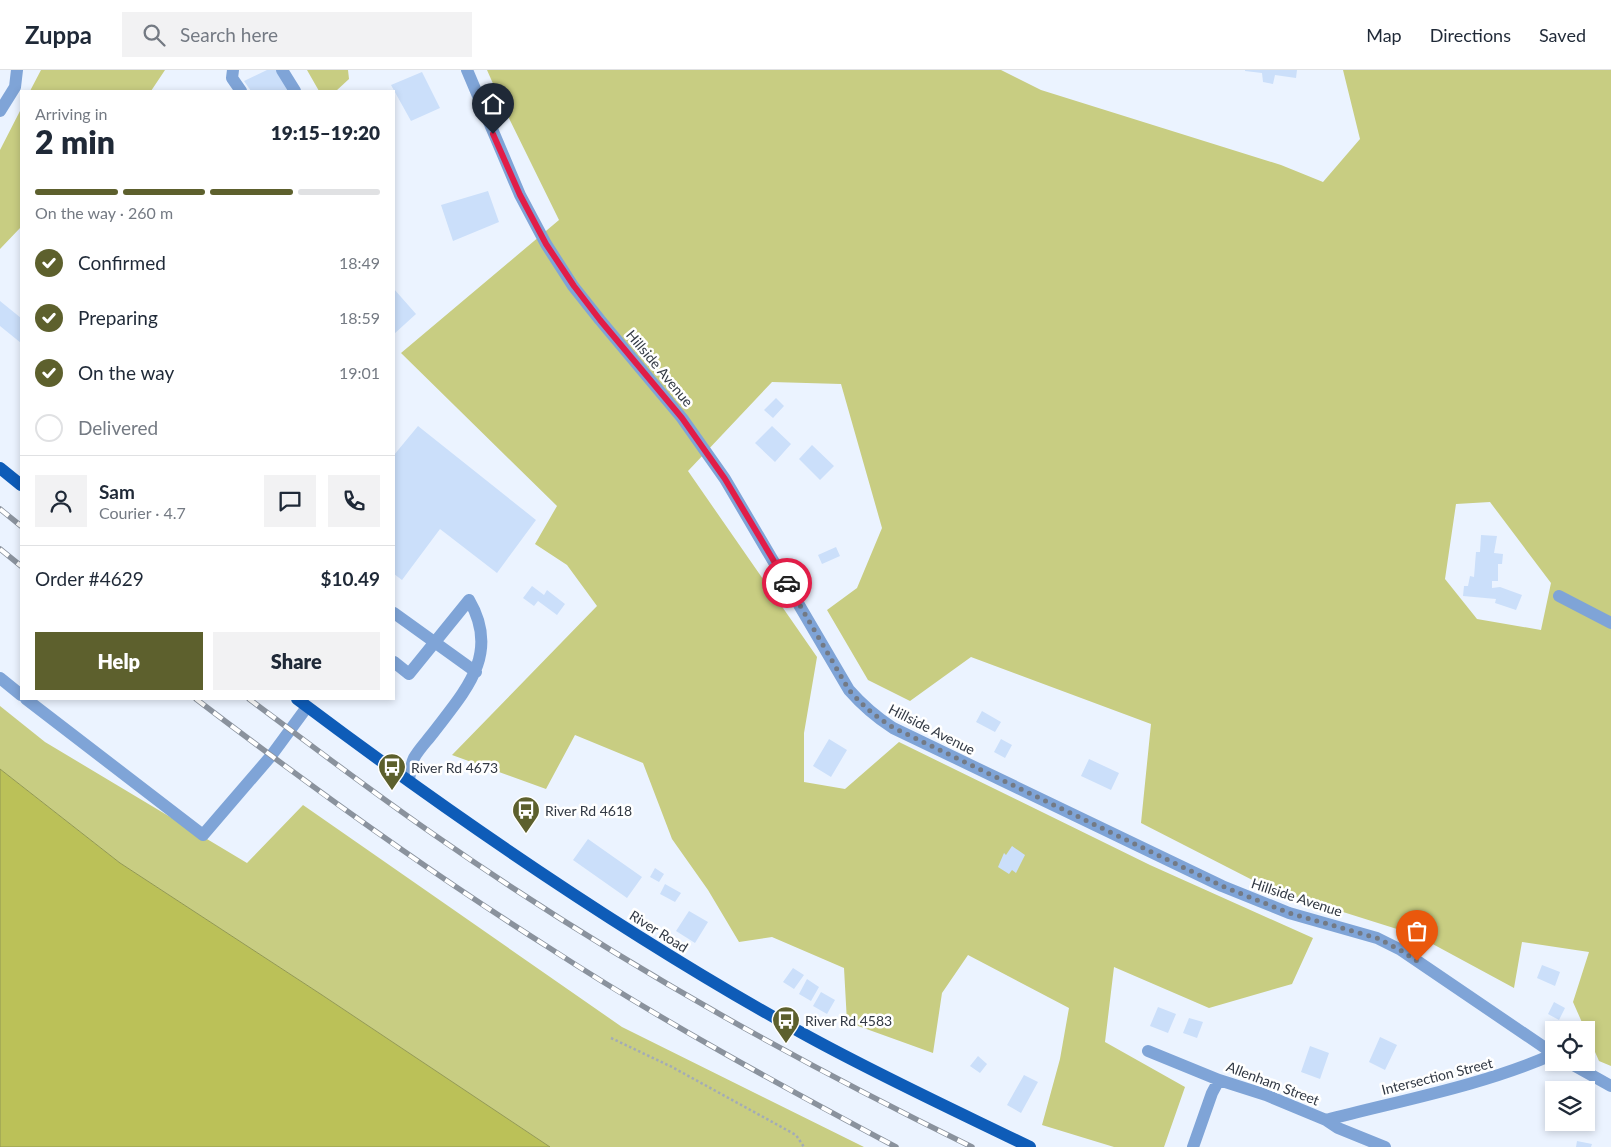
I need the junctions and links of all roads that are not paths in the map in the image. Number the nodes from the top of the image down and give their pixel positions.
1 (18, 70) edge
2 (233, 70) edge
3 (282, 70) edge
4 (467, 70) edge
5 (240, 90) edge
6 (294, 90) edge
7 (0, 111) edge
8 (0, 468) edge
9 (20, 484) edge
10 (1559, 596) dead end
11 (395, 614) edge
12 (1611, 624) edge
13 (435, 643) junction
14 (395, 663) edge
15 (476, 672) junction
16 (0, 678) edge
17 (20, 694) edge
18 (27, 700) edge
19 (302, 703) edge
20 (409, 780) junction
21 (1545, 1048) edge
22 (1148, 1051) dead end
23 (1545, 1058) edge
24 (1584, 1071) edge
25 (1220, 1080) junction
26 (1611, 1086) edge
27 (1326, 1120) junction
28 (1030, 1147) edge
29 (1193, 1147) edge
30 (1385, 1147) edge

1 - 7 street
2 - 5 street
3 - 6 street
4 - 21 street, Hillside Avenue
8 - 9 main road
10 - 12 street
11 - 13 street
13 - 14 street
13 - 15 street
13 - 15 street
15 - 20 street
16 - 17 street
18 - 19 street
19 - 20 main road, River Road
20 - 28 main road, River Road
22 - 25 street, Allenham Street
23 - 27 street, Intersection Street
24 - 26 street
25 - 27 street, Allenham Street
25 - 29 street
27 - 30 street, Allenham Street

